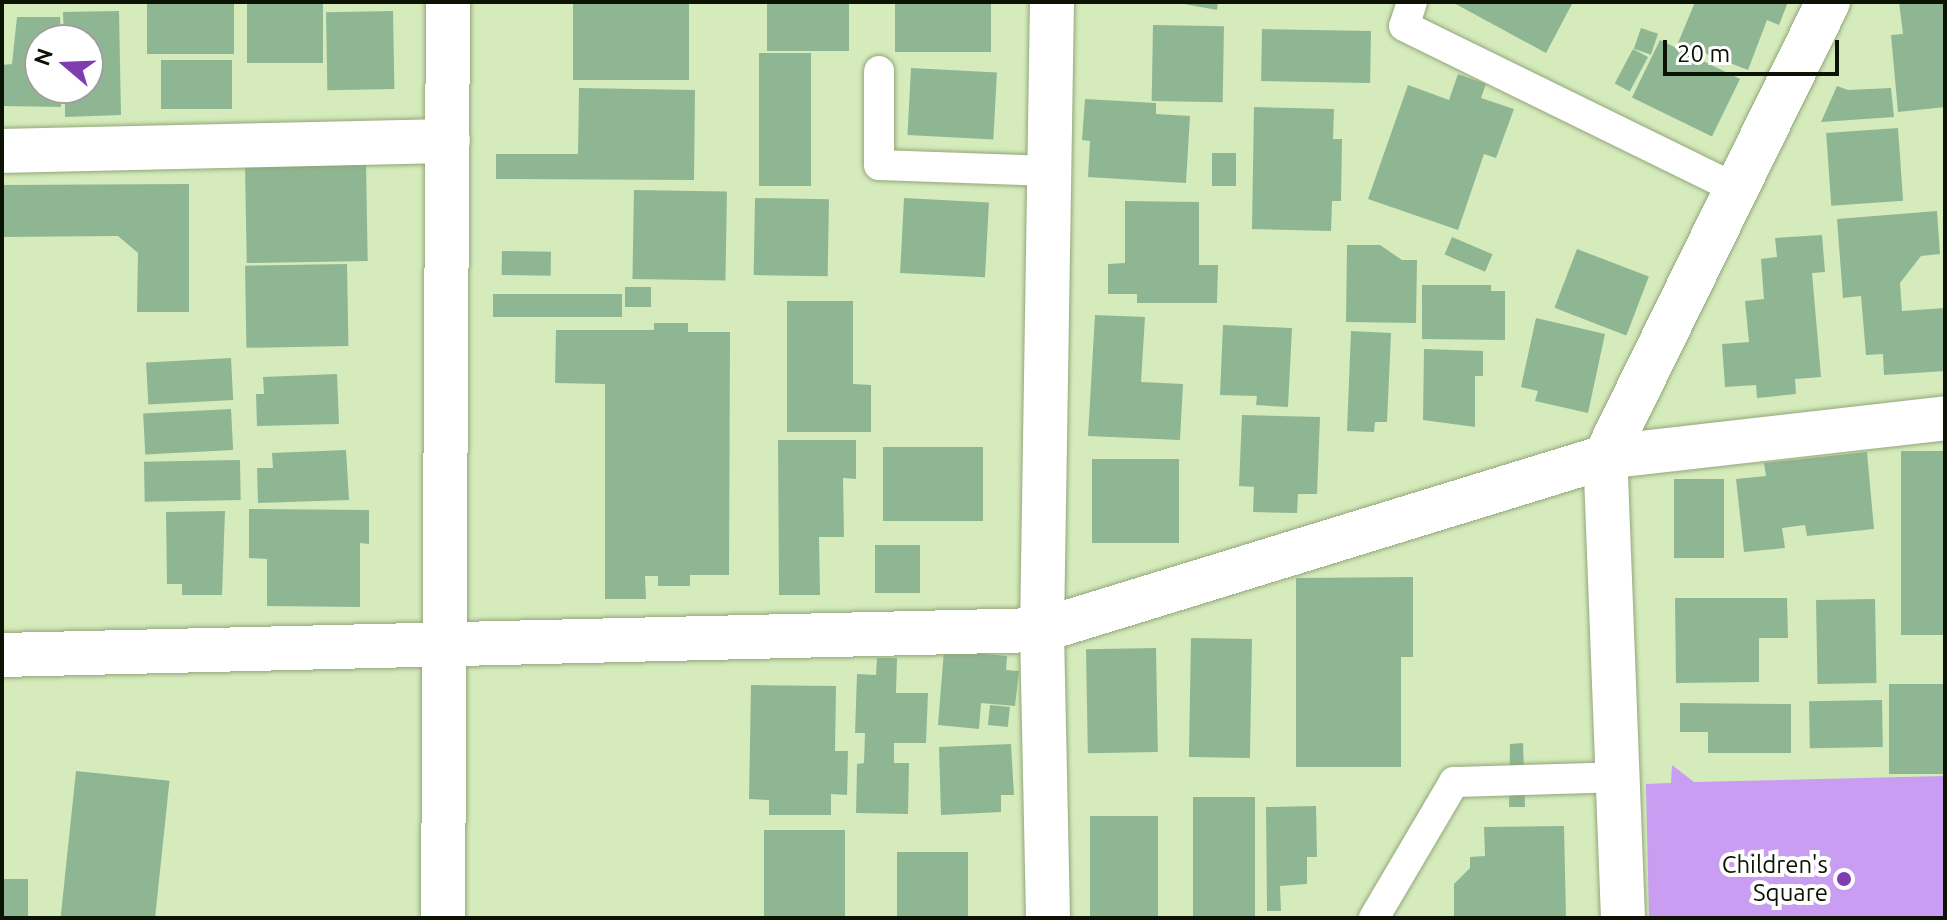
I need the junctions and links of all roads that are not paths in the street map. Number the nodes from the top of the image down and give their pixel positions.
1 (448, 2) edge
2 (1052, 2) edge
3 (1412, 2) edge
4 (1828, 2) edge
5 (879, 71) dead end
6 (448, 141) junction
7 (2, 151) edge
8 (1050, 171) junction
9 (1737, 189) junction
10 (1945, 418) edge
11 (1605, 457) junction
12 (1042, 630) junction
13 (446, 644) junction
14 (2, 655) edge
15 (1618, 777) junction
16 (443, 918) edge
17 (1048, 918) edge
18 (1374, 918) edge
19 (1623, 918) edge

1 - 6 street
2 - 8 street
3 - 9 lane
4 - 9 street
5 - 8 lane
6 - 7 street
6 - 13 street
8 - 12 street
9 - 11 street
10 - 11 street
11 - 12 street
11 - 15 street
12 - 13 street
12 - 17 street
13 - 14 street
13 - 16 street
15 - 18 lane
15 - 19 street

